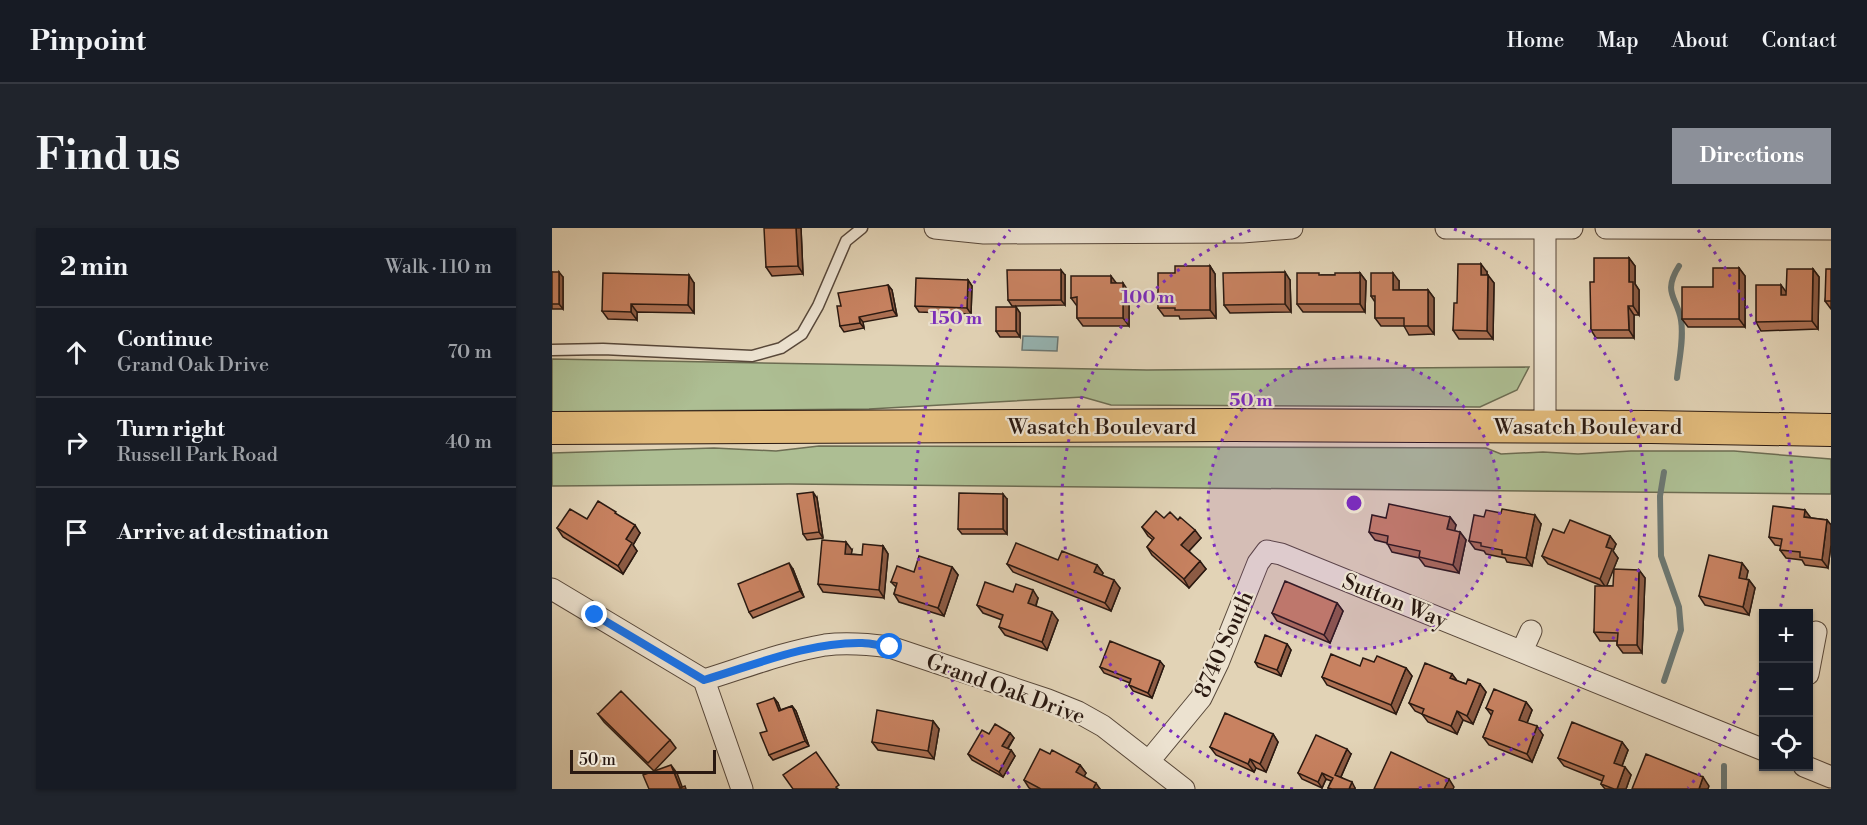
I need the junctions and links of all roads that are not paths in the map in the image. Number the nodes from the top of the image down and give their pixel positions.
1 (862, 228) edge
2 (935, 228) edge
3 (1280, 228) edge
4 (1446, 228) edge
5 (1545, 228) edge
6 (1572, 228) edge
7 (1606, 228) edge
8 (1831, 229) edge
9 (552, 350) edge
10 (1545, 426) junction
11 (552, 428) edge
12 (1831, 430) edge
13 (1267, 551) joint
14 (552, 590) edge
15 (1531, 631) dead end
16 (1816, 632) dead end
17 (1522, 651) junction
18 (1811, 663) edge
19 (704, 680) junction
20 (1759, 748) edge
21 (1149, 761) junction
22 (1813, 770) edge
23 (1831, 777) edge
24 (742, 789) edge
25 (1184, 789) edge

1 - 9 lane
2 - 3 street
4 - 5 street
5 - 6 street
5 - 10 street
7 - 8 street
10 - 11 main road, Wasatch Boulevard
10 - 12 main road, Wasatch Boulevard
13 - 17 street, Sutton Way
13 - 21 street, 8740 South
14 - 19 street
15 - 17 street
16 - 18 street
17 - 20 street, Sutton Way
19 - 21 street, Grand Oak Drive
19 - 24 street
21 - 25 street, Grand Oak Drive
22 - 23 street

